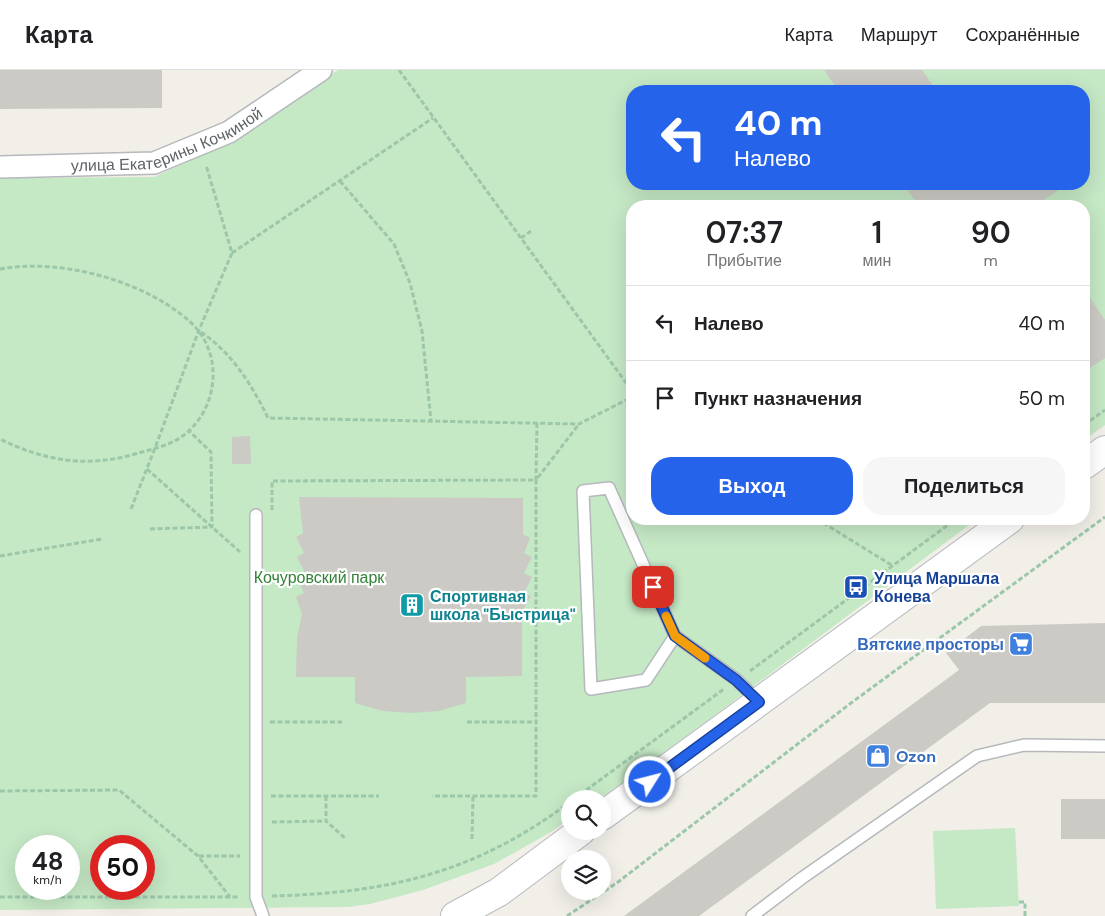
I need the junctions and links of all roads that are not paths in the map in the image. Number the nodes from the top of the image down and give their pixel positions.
1 (321, 70) edge
2 (0, 167) edge
3 (1105, 450) edge
4 (1090, 461) edge
5 (256, 515) dead end
6 (1002, 525) edge
7 (675, 636) junction
8 (759, 702) junction
9 (1105, 746) edge
10 (611, 809) edge
11 (570, 840) edge
12 (263, 916) edge
13 (455, 916) edge
14 (752, 916) edge

1 - 2 street, улица Екатерины Кочкиной
3 - 4 main road
5 - 12 lane
6 - 8 main road
7 - 7 lane
7 - 8 lane
8 - 10 main road
9 - 14 lane
11 - 13 main road

